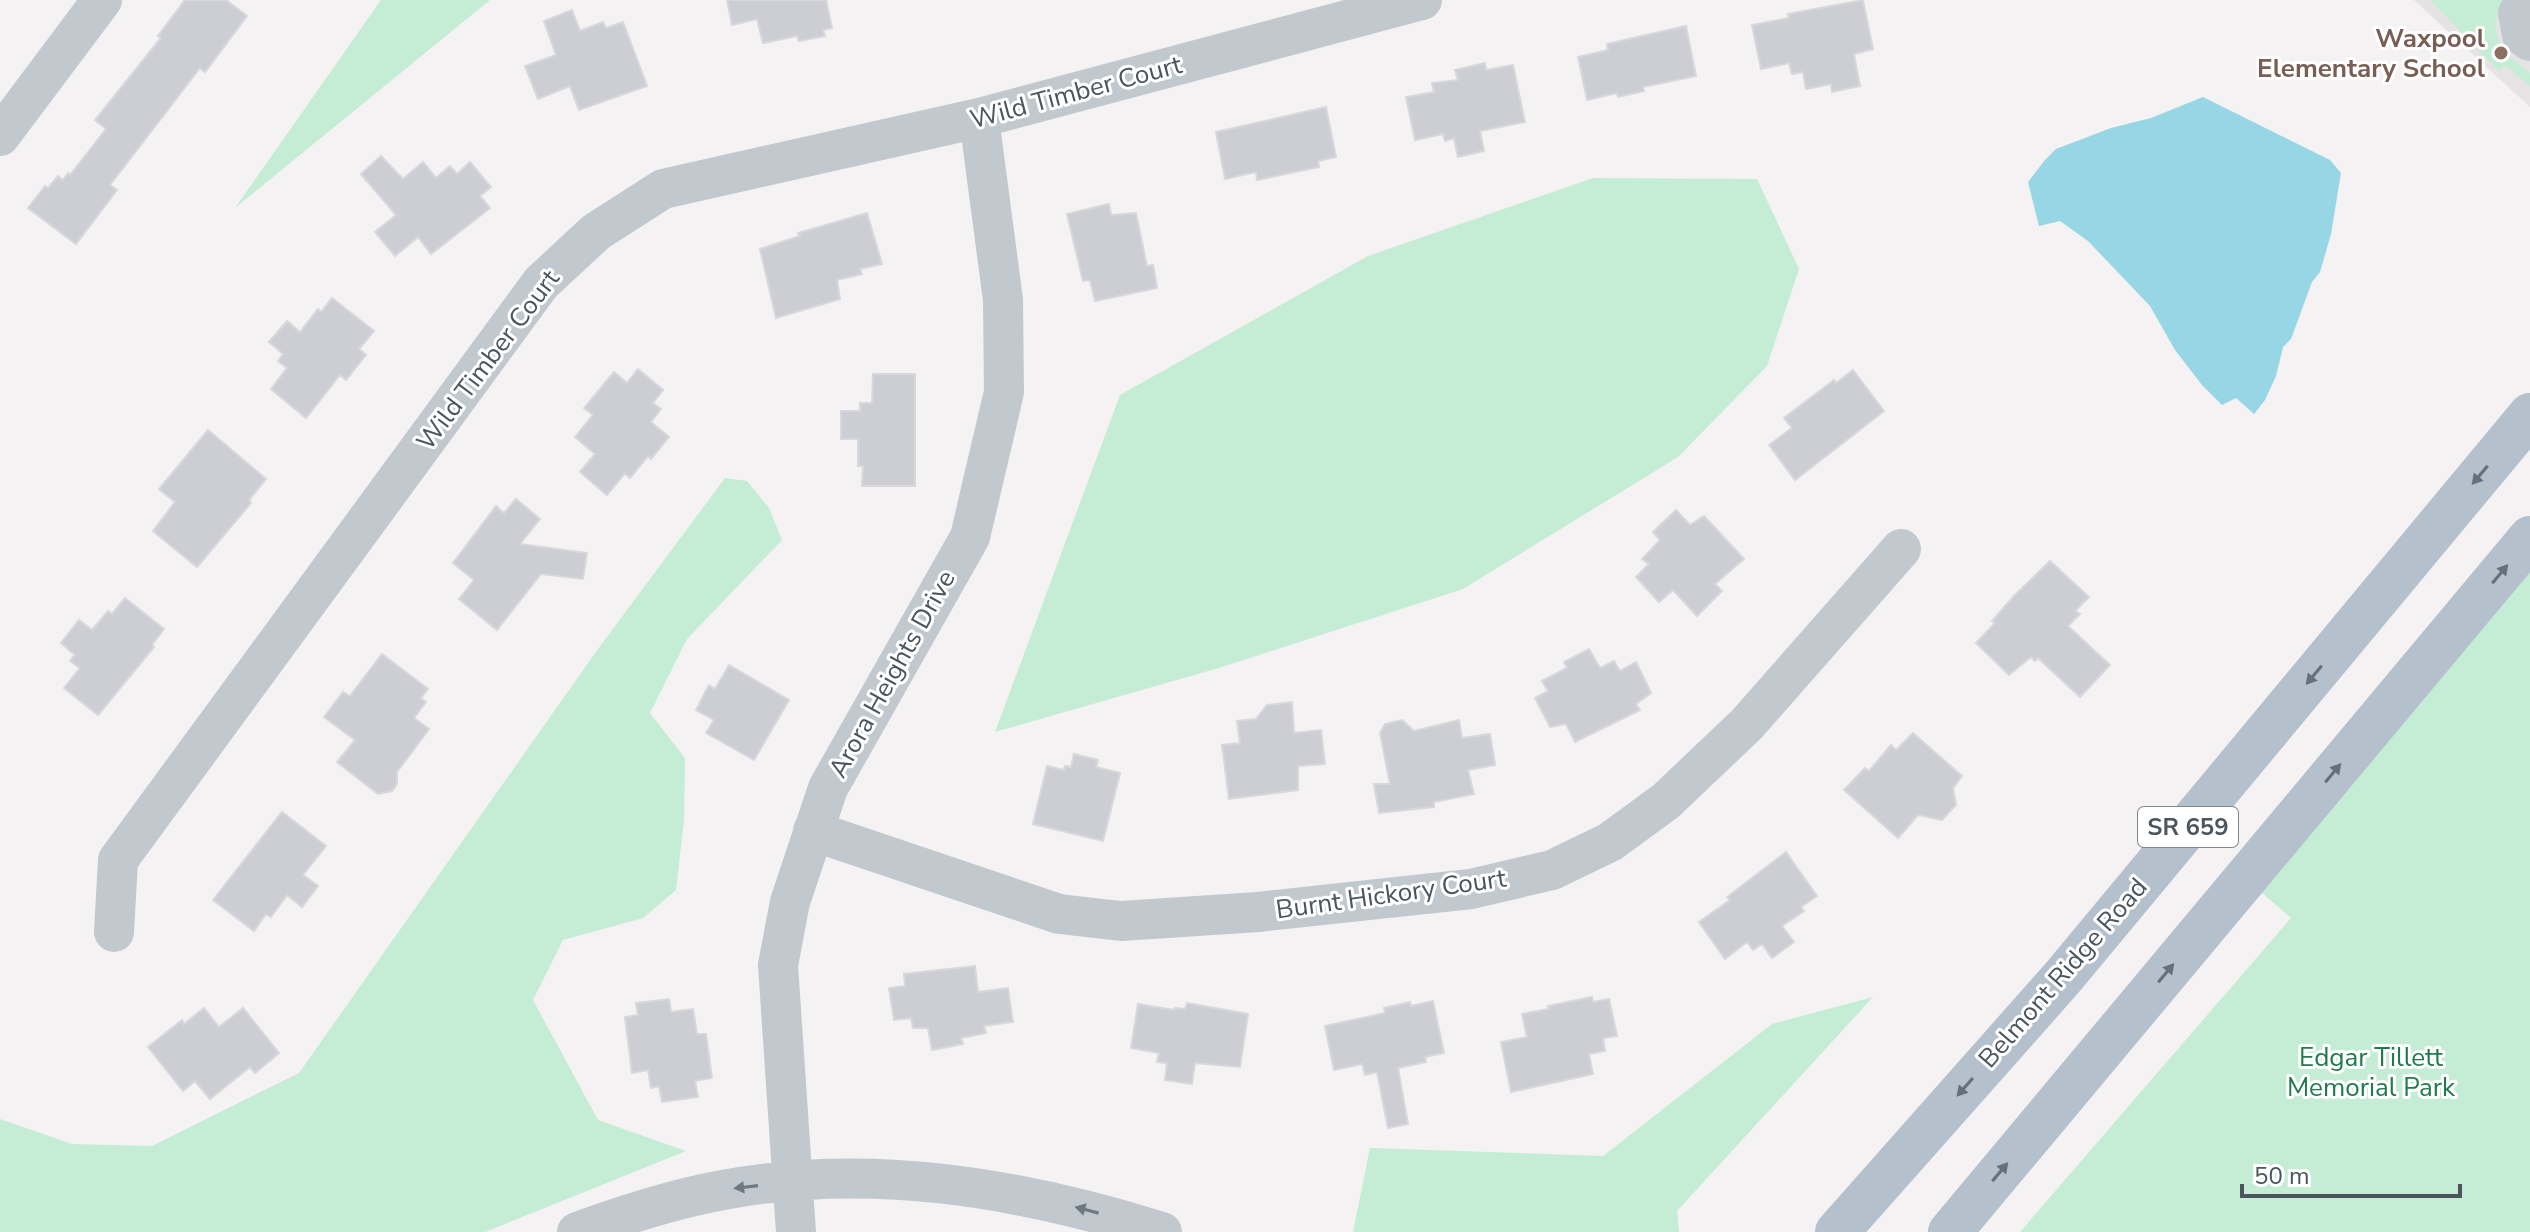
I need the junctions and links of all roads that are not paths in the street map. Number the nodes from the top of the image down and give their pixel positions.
1 (102, 0) edge
2 (1422, 0) edge
3 (2525, 0) edge
4 (2530, 41) edge
5 (979, 118) junction
6 (0, 136) edge
7 (2530, 415) edge
8 (2530, 538) edge
9 (1901, 549) dead end
10 (813, 831) junction
11 (114, 932) dead end
12 (794, 1181) junction
13 (577, 1232) edge
14 (796, 1232) edge
15 (1162, 1232) edge
16 (1837, 1232) edge
17 (1950, 1232) edge

1 - 6 street
2 - 5 street, Wild Timber Court
3 - 4 street
5 - 10 street, Arora Heights Drive
5 - 11 street, Wild Timber Court
7 -> 16 main road, Belmont Ridge Road / SR 659
17 -> 8 main road, SR 659
9 - 10 street, Burnt Hickory Court
10 - 12 street, Arora Heights Drive
12 -> 13 street
12 - 14 street, Arora Heights Drive
15 -> 12 street

